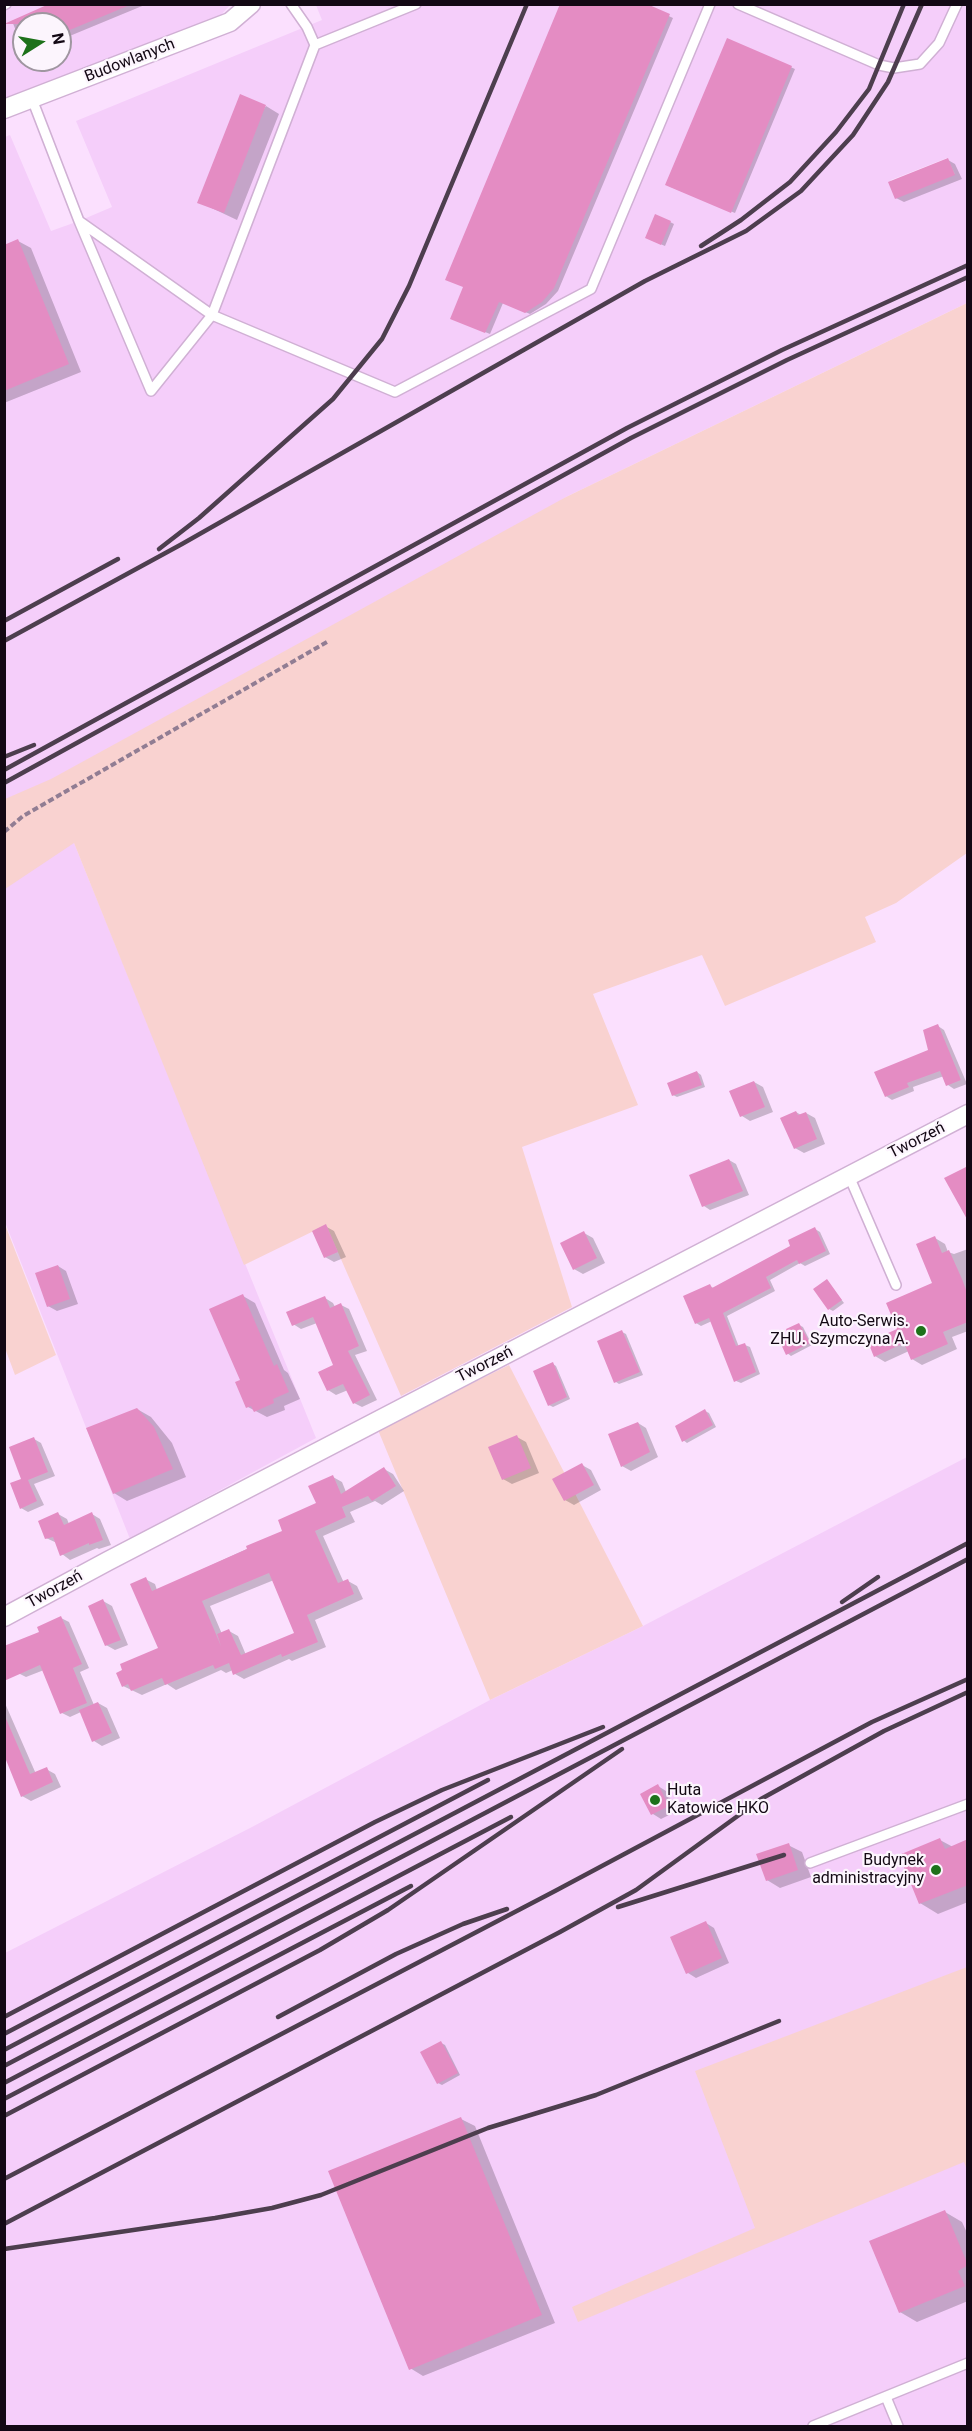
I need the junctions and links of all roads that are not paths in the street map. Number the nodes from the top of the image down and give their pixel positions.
1 (251, 4) edge
2 (291, 4) edge
3 (416, 4) edge
4 (710, 4) edge
5 (738, 4) edge
6 (957, 4) edge
7 (315, 45) junction
8 (32, 99) junction
9 (4, 109) edge
10 (79, 221) junction
11 (212, 315) junction
12 (968, 1114) edge
13 (849, 1176) junction
14 (896, 1285) dead end
15 (4, 1617) edge
16 (968, 1804) edge
17 (810, 1863) dead end
18 (968, 2363) edge
19 (886, 2397) junction
20 (813, 2427) edge
21 (898, 2427) edge

1 - 8 street, Budowlanych
2 - 7 lane
3 - 7 lane
4 - 11 lane
5 - 6 lane
7 - 11 lane
8 - 9 street, Budowlanych
8 - 10 lane
10 - 11 lane
10 - 11 lane
12 - 13 street, Tworzeń
13 - 14 lane
13 - 15 street, Tworzeń
16 - 17 lane
18 - 19 lane
19 - 20 lane
19 - 21 lane

